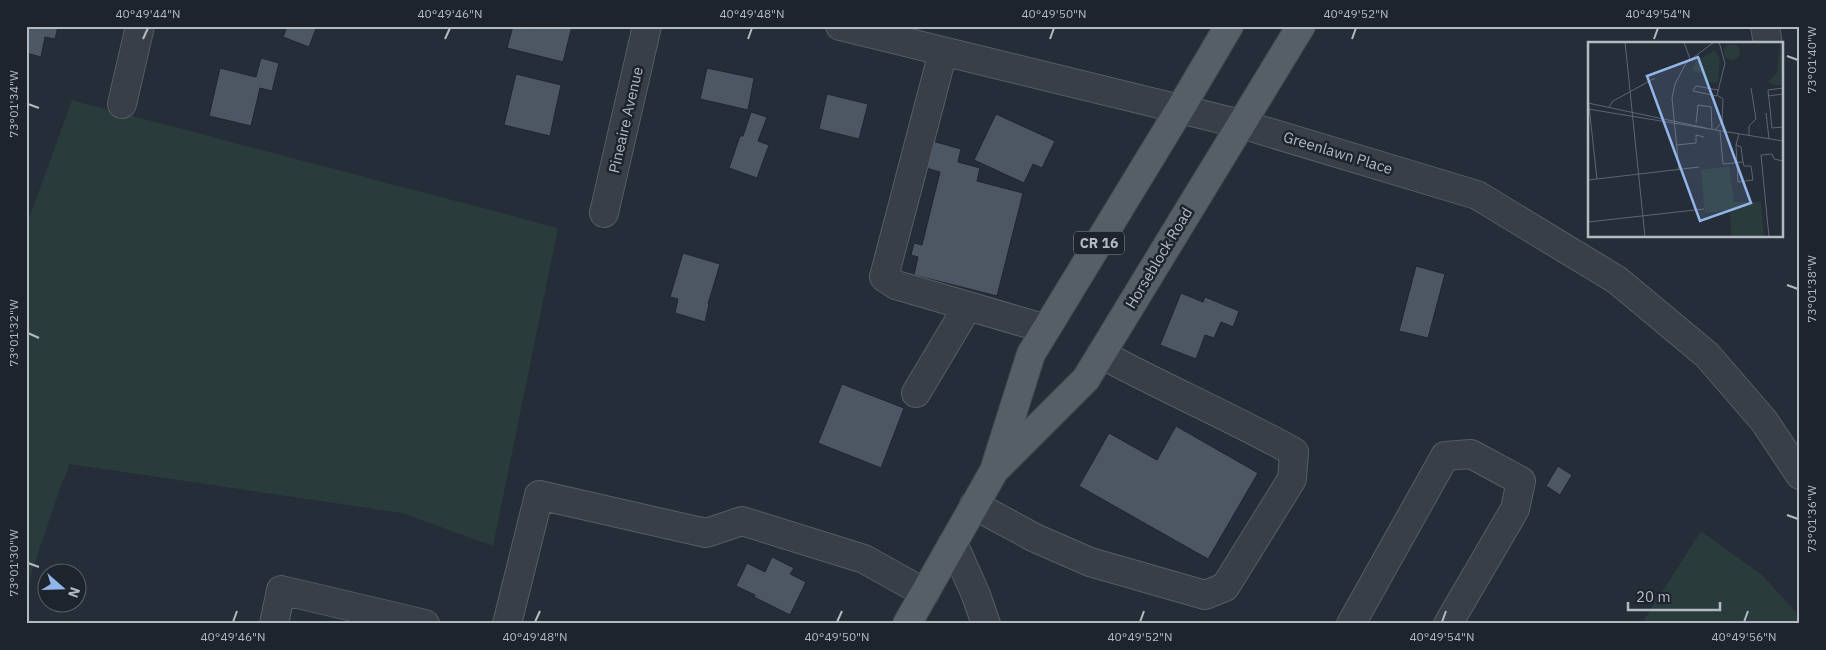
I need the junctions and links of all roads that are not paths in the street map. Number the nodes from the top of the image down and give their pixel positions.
1 (140, 26) edge
2 (647, 26) edge
3 (840, 26) edge
4 (1229, 26) edge
5 (1300, 26) edge
6 (1765, 26) edge
7 (1768, 42) edge
8 (943, 52) junction
9 (122, 104) dead end
10 (1180, 109) junction
11 (1241, 124) junction
12 (604, 213) dead end
13 (968, 306) junction
14 (1046, 329) junction
15 (1101, 354) junction
16 (916, 393) dead end
17 (994, 470) junction
18 (1800, 475) edge
19 (974, 506) junction
20 (953, 543) junction
21 (925, 593) junction
22 (274, 624) edge
23 (425, 624) edge
24 (507, 624) edge
25 (907, 624) edge
26 (986, 624) edge
27 (1351, 624) edge
28 (1448, 624) edge

1 - 9 street
2 - 12 street, Pineaire Avenue
3 - 8 street, Greenlawn Place
4 - 10 main road, Horseblock Road / CR 16
5 - 11 main road, Horseblock Road / CR 16
6 - 7 street
8 - 10 street, Greenlawn Place
8 - 13 street
10 - 11 street, Greenlawn Place
10 - 14 main road, Horseblock Road / CR 16
11 - 15 main road, Horseblock Road / CR 16
11 - 18 street, Greenlawn Place
13 - 14 street
13 - 16 street
14 - 17 main road, Horseblock Road / CR 16
15 - 17 main road, Horseblock Road / CR 16
15 - 19 street
17 - 19 main road, Horseblock Road / CR 16
19 - 20 main road, Horseblock Road / CR 16
20 - 21 main road, Horseblock Road / CR 16
20 - 26 street
21 - 24 street
21 - 25 main road, Horseblock Road / CR 16
22 - 23 street
27 - 28 street

